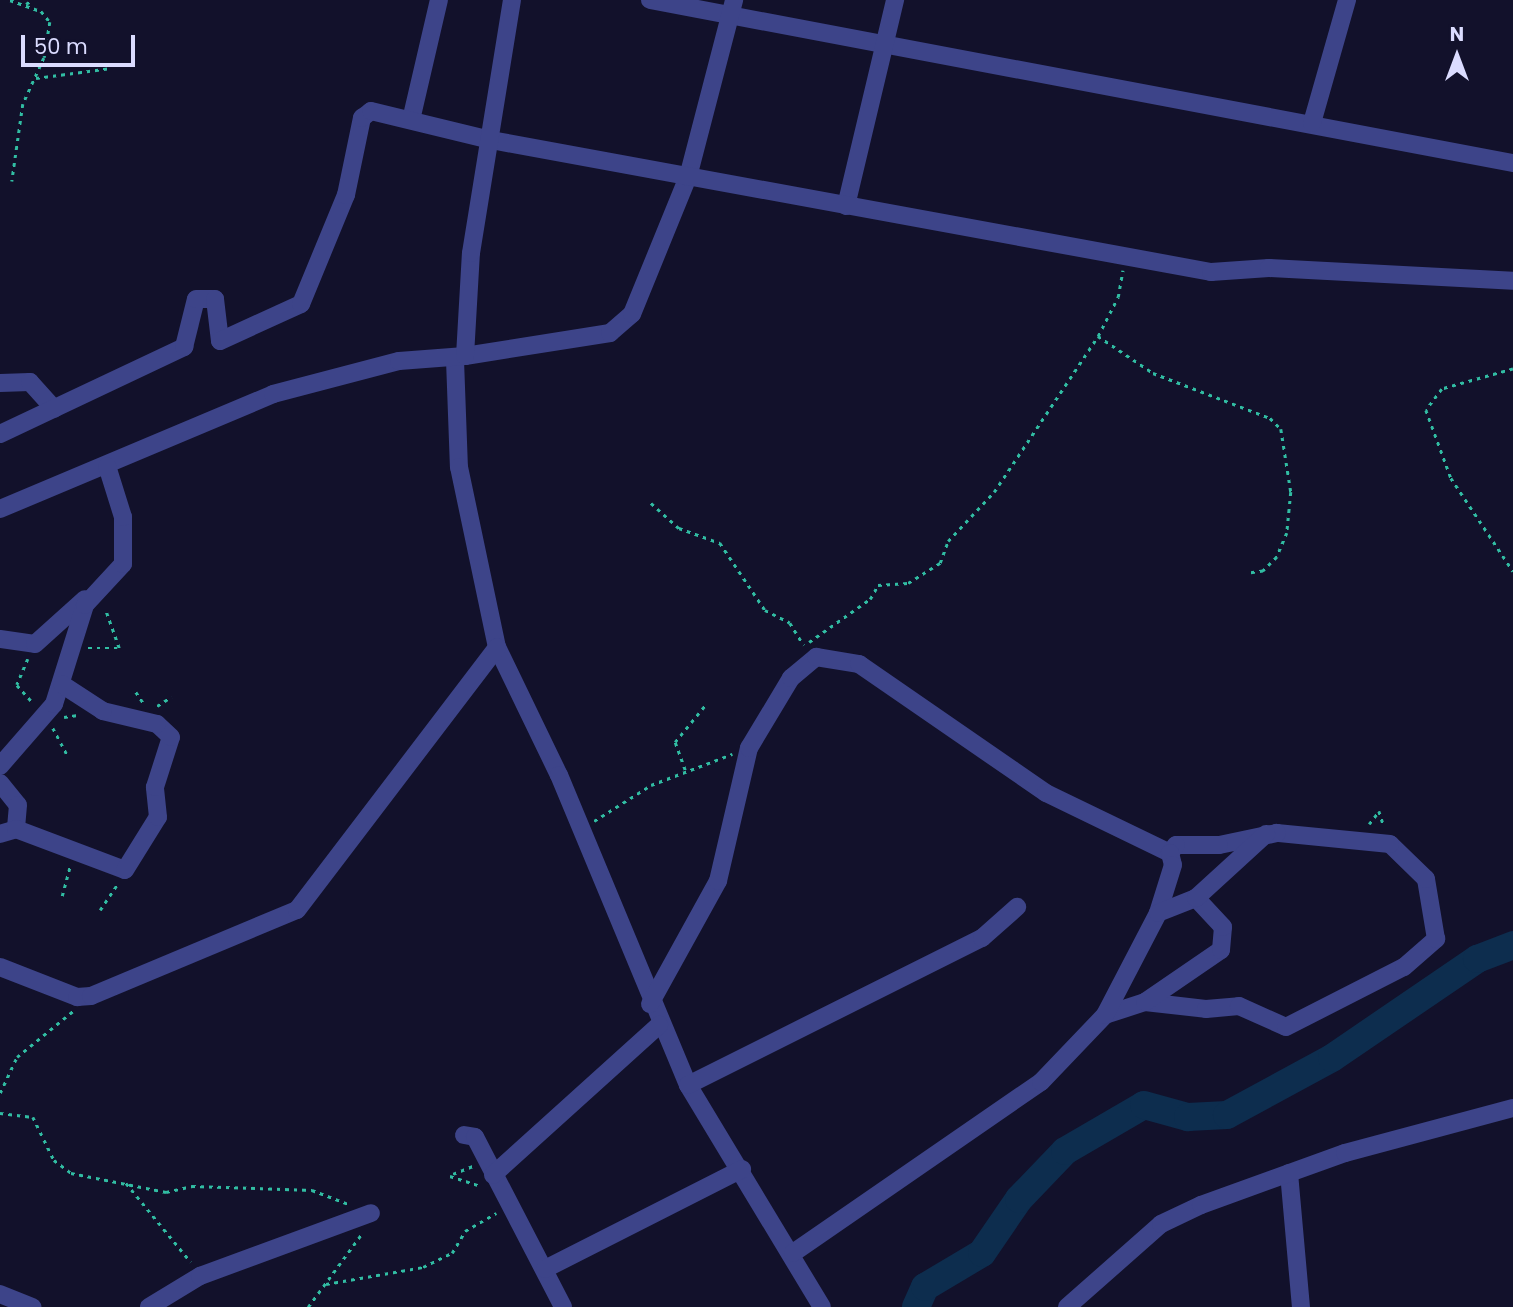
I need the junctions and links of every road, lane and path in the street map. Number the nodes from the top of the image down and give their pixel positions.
1 (10, 0) edge
2 (32, 0) edge
3 (439, 0) edge
4 (512, 0) edge
5 (650, 0) edge
6 (895, 0) edge
7 (1347, 0) edge
8 (26, 4) junction
9 (732, 7) edge
10 (888, 42) junction
11 (111, 68) dead end
12 (36, 78) junction
13 (411, 120) junction
14 (1312, 124) junction
15 (492, 140) junction
16 (1513, 163) edge
17 (688, 177) junction
18 (12, 181) dead end
19 (846, 206) junction
20 (1128, 257) junction
21 (1513, 281) edge
22 (1098, 335) junction
23 (460, 358) junction
24 (1513, 369) edge
25 (0, 383) edge
26 (54, 409) junction
27 (0, 434) edge
28 (107, 466) junction
29 (651, 503) dead end
30 (0, 509) edge
31 (1512, 567) edge
32 (1249, 573) dead end
33 (96, 599) junction
34 (0, 639) edge
35 (35, 644) junction
36 (497, 647) junction
37 (87, 648) dead end
38 (810, 651) junction
39 (63, 685) junction
40 (707, 703) dead end
41 (49, 710) junction
42 (749, 748) junction
43 (68, 755) dead end
44 (0, 766) edge
45 (685, 770) junction
46 (0, 783) edge
47 (582, 829) junction
48 (8, 831) edge
49 (1266, 834) junction
50 (79, 848) junction
51 (1170, 853) junction
52 (125, 870) junction
53 (62, 896) dead end
54 (1196, 898) junction
55 (1017, 907) dead end
56 (100, 910) dead end
57 (1158, 913) junction
58 (0, 967) edge
59 (83, 998) junction
60 (1145, 1002) junction
61 (650, 1004) junction
62 (1105, 1015) junction
63 (659, 1025) junction
64 (688, 1085) junction
65 (0, 1093) edge
66 (1513, 1108) edge
67 (0, 1113) edge
68 (464, 1135) dead end
69 (489, 1167) junction
70 (742, 1168) junction
71 (1289, 1172) junction
72 (450, 1176) dead end
73 (125, 1182) junction
74 (506, 1208) dead end
75 (371, 1213) junction
76 (793, 1254) junction
77 (545, 1269) junction
78 (200, 1276) junction
79 (326, 1284) junction
80 (0, 1294) edge
81 (1306, 1306) edge
82 (32, 1307) edge
83 (149, 1307) edge
84 (308, 1307) edge
85 (563, 1307) edge
86 (821, 1307) edge
87 (1067, 1307) edge

1 - 8 path
2 - 8 path
3 - 13 street
4 - 15 street
5 - 9 street
6 - 10 street
7 - 14 street
8 - 12 path
9 - 10 street
9 - 17 street
10 - 14 street
10 - 19 street
11 - 12 path
12 - 18 path
13 - 15 street
13 - 26 street
14 - 16 street
15 - 17 street
15 - 23 street
17 - 19 street
17 - 23 street
19 - 20 street
20 - 21 street
20 - 22 path
22 - 32 path
22 - 38 path
23 - 28 street
23 - 36 street
24 - 31 path
25 - 26 street
26 - 27 street
28 - 30 street
28 - 33 street
29 - 38 path
33 - 35 street
33 - 37 path
33 - 39 street
34 - 35 street
35 - 41 path
36 - 47 street
36 - 59 street
38 - 42 street
38 - 51 street
39 - 41 street
39 - 52 street
40 - 45 path
41 - 43 path
41 - 44 street
42 - 45 path
42 - 61 street
45 - 47 path
46 - 48 street
47 - 61 street
48 - 50 street
49 - 51 street
49 - 54 street
49 - 60 street
50 - 52 street
50 - 53 path
51 - 57 street
52 - 56 path
54 - 57 street
54 - 60 street
55 - 64 street
57 - 62 street
58 - 59 street
59 - 65 path
60 - 62 street
61 - 63 street
62 - 76 street
63 - 64 street
63 - 69 street
64 - 70 street
66 - 71 street
67 - 73 path
68 - 69 street
69 - 72 path
69 - 77 street
70 - 76 street
70 - 77 street
71 - 81 street
71 - 87 street
73 - 75 path
73 - 78 path
74 - 79 path
75 - 78 street
75 - 79 path
76 - 86 street
77 - 85 street
78 - 83 street
79 - 84 path
80 - 82 street

